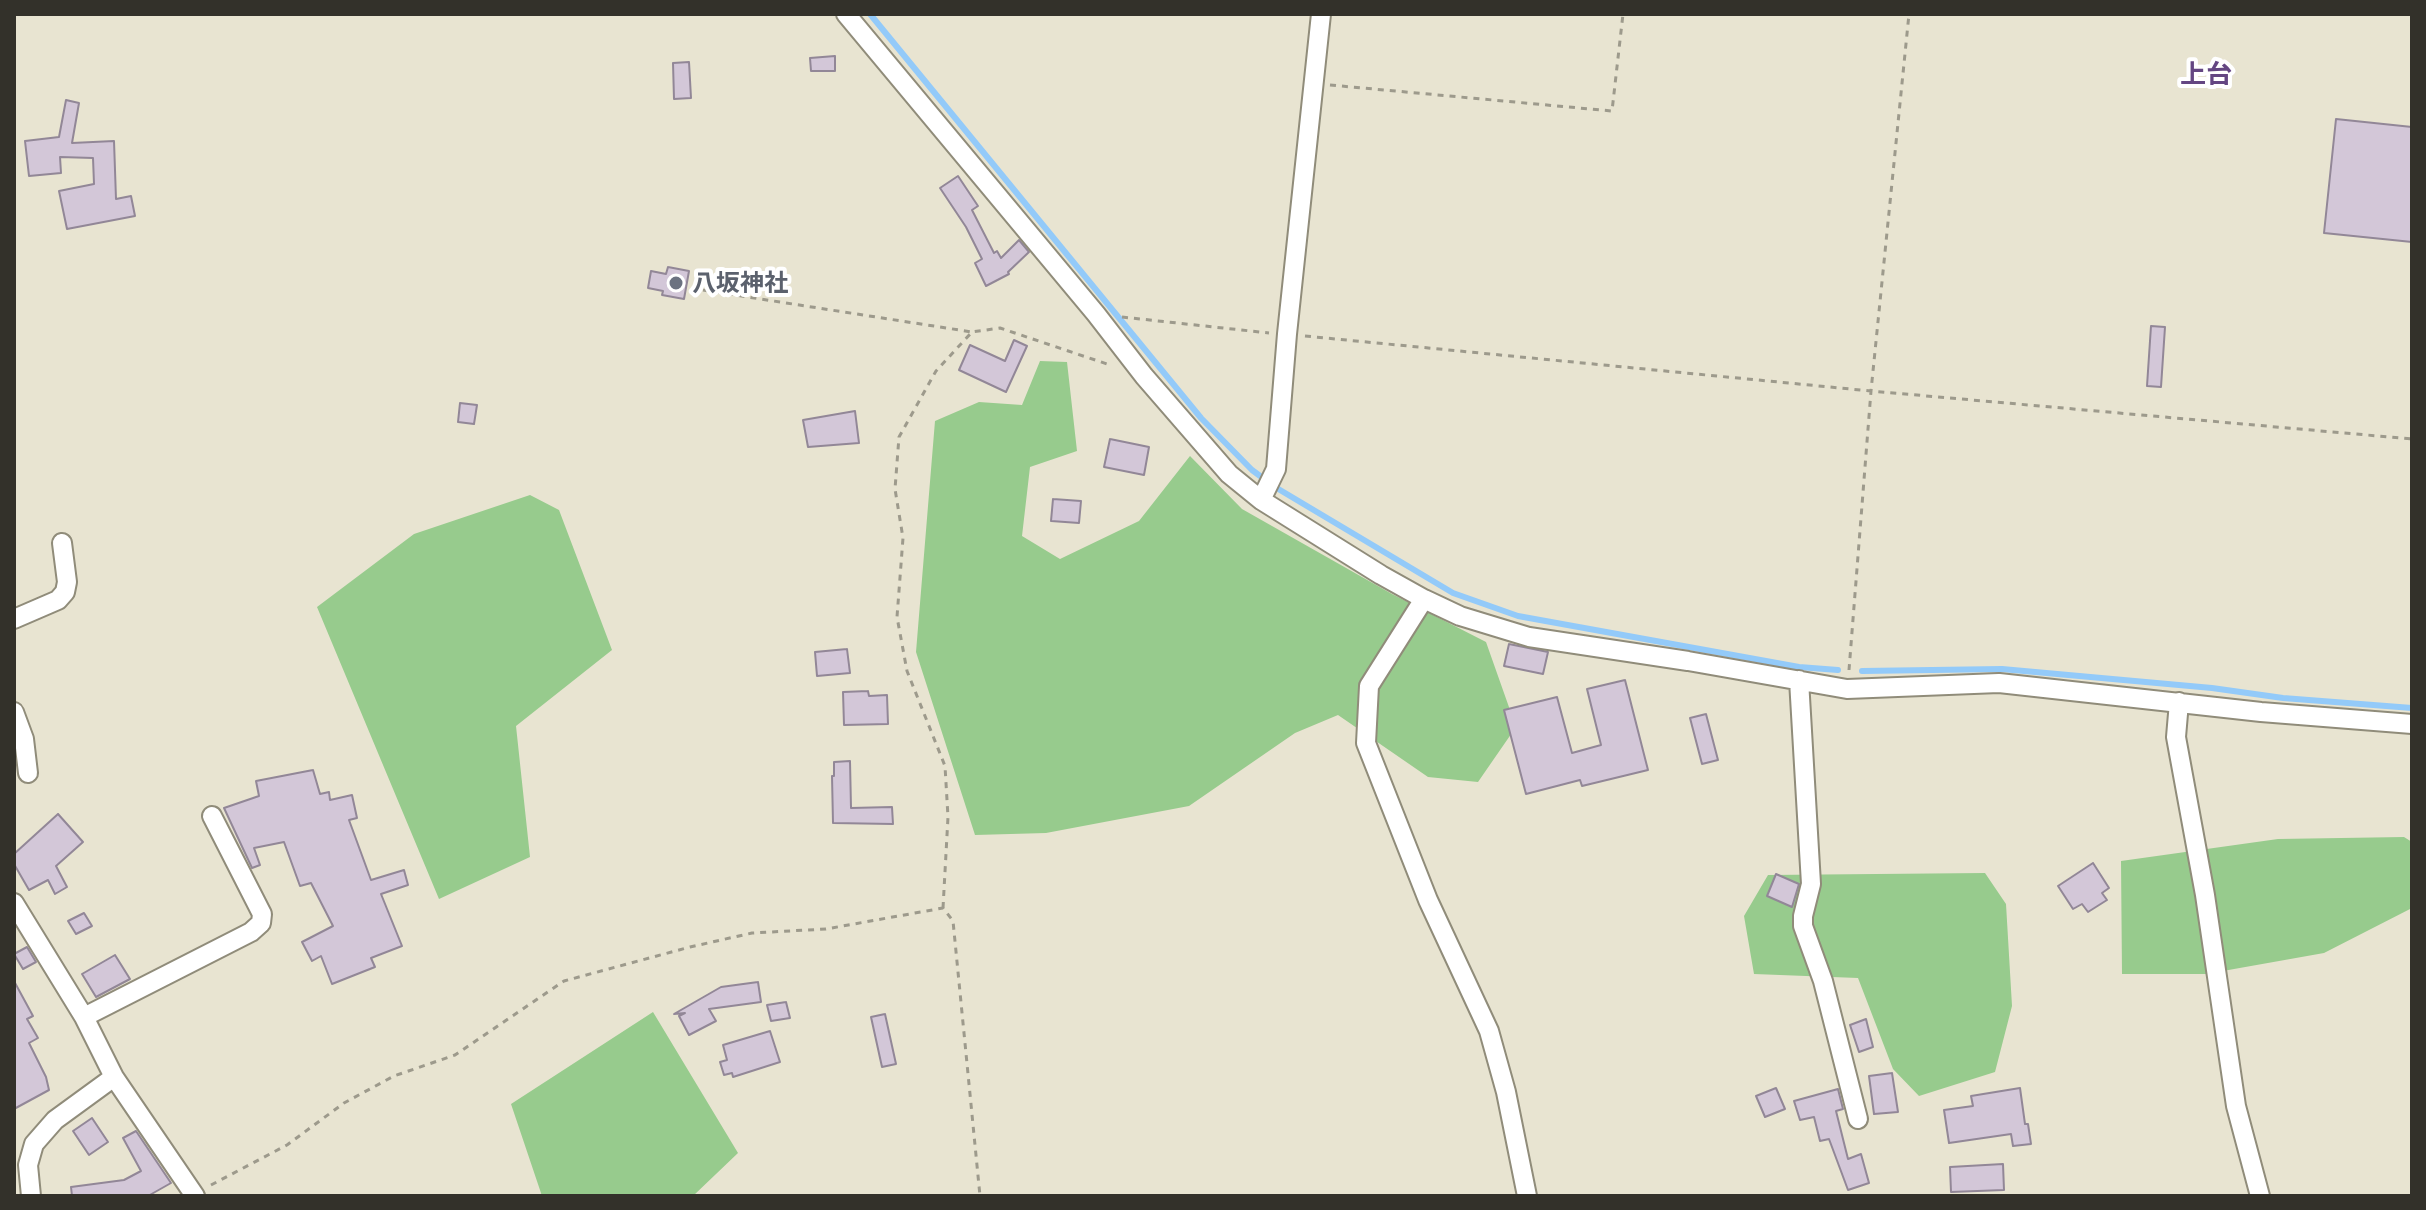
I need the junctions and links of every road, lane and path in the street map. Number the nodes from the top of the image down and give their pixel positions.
1 (846, 14) edge
2 (1321, 14) edge
3 (1623, 14) edge
4 (1909, 14) edge
5 (1314, 84) junction
6 (703, 290) dead end
7 (1126, 317) dead end
8 (972, 332) junction
9 (1287, 334) junction
10 (1144, 376) junction
11 (1871, 391) junction
12 (2412, 439) edge
13 (1263, 496) junction
14 (62, 543) dead end
15 (1424, 599) junction
16 (14, 619) edge
17 (1799, 680) junction
18 (1847, 689) junction
19 (2179, 702) junction
20 (14, 712) edge
21 (2412, 724) edge
22 (28, 773) dead end
23 (212, 816) dead end
24 (14, 903) edge
25 (943, 908) junction
26 (84, 1017) junction
27 (114, 1077) junction
28 (1858, 1119) dead end
29 (194, 1195) edge
30 (31, 1196) edge
31 (980, 1196) edge
32 (1527, 1196) edge
33 (2260, 1196) edge

1 - 10 street
2 - 5 street
3 - 5 path
4 - 11 path
5 - 9 street
6 - 8 path
7 - 9 path
8 - 10 path
8 - 25 path
9 - 11 path
9 - 13 street
10 - 13 street
11 - 12 path
11 - 18 path
13 - 15 street
14 - 16 street
15 - 17 street
15 - 32 street
17 - 18 street
17 - 28 street
18 - 19 street
19 - 21 street
19 - 33 street
20 - 22 street
23 - 26 street
24 - 26 street
25 - 29 path
25 - 31 path
26 - 27 street
27 - 29 street
27 - 30 street

